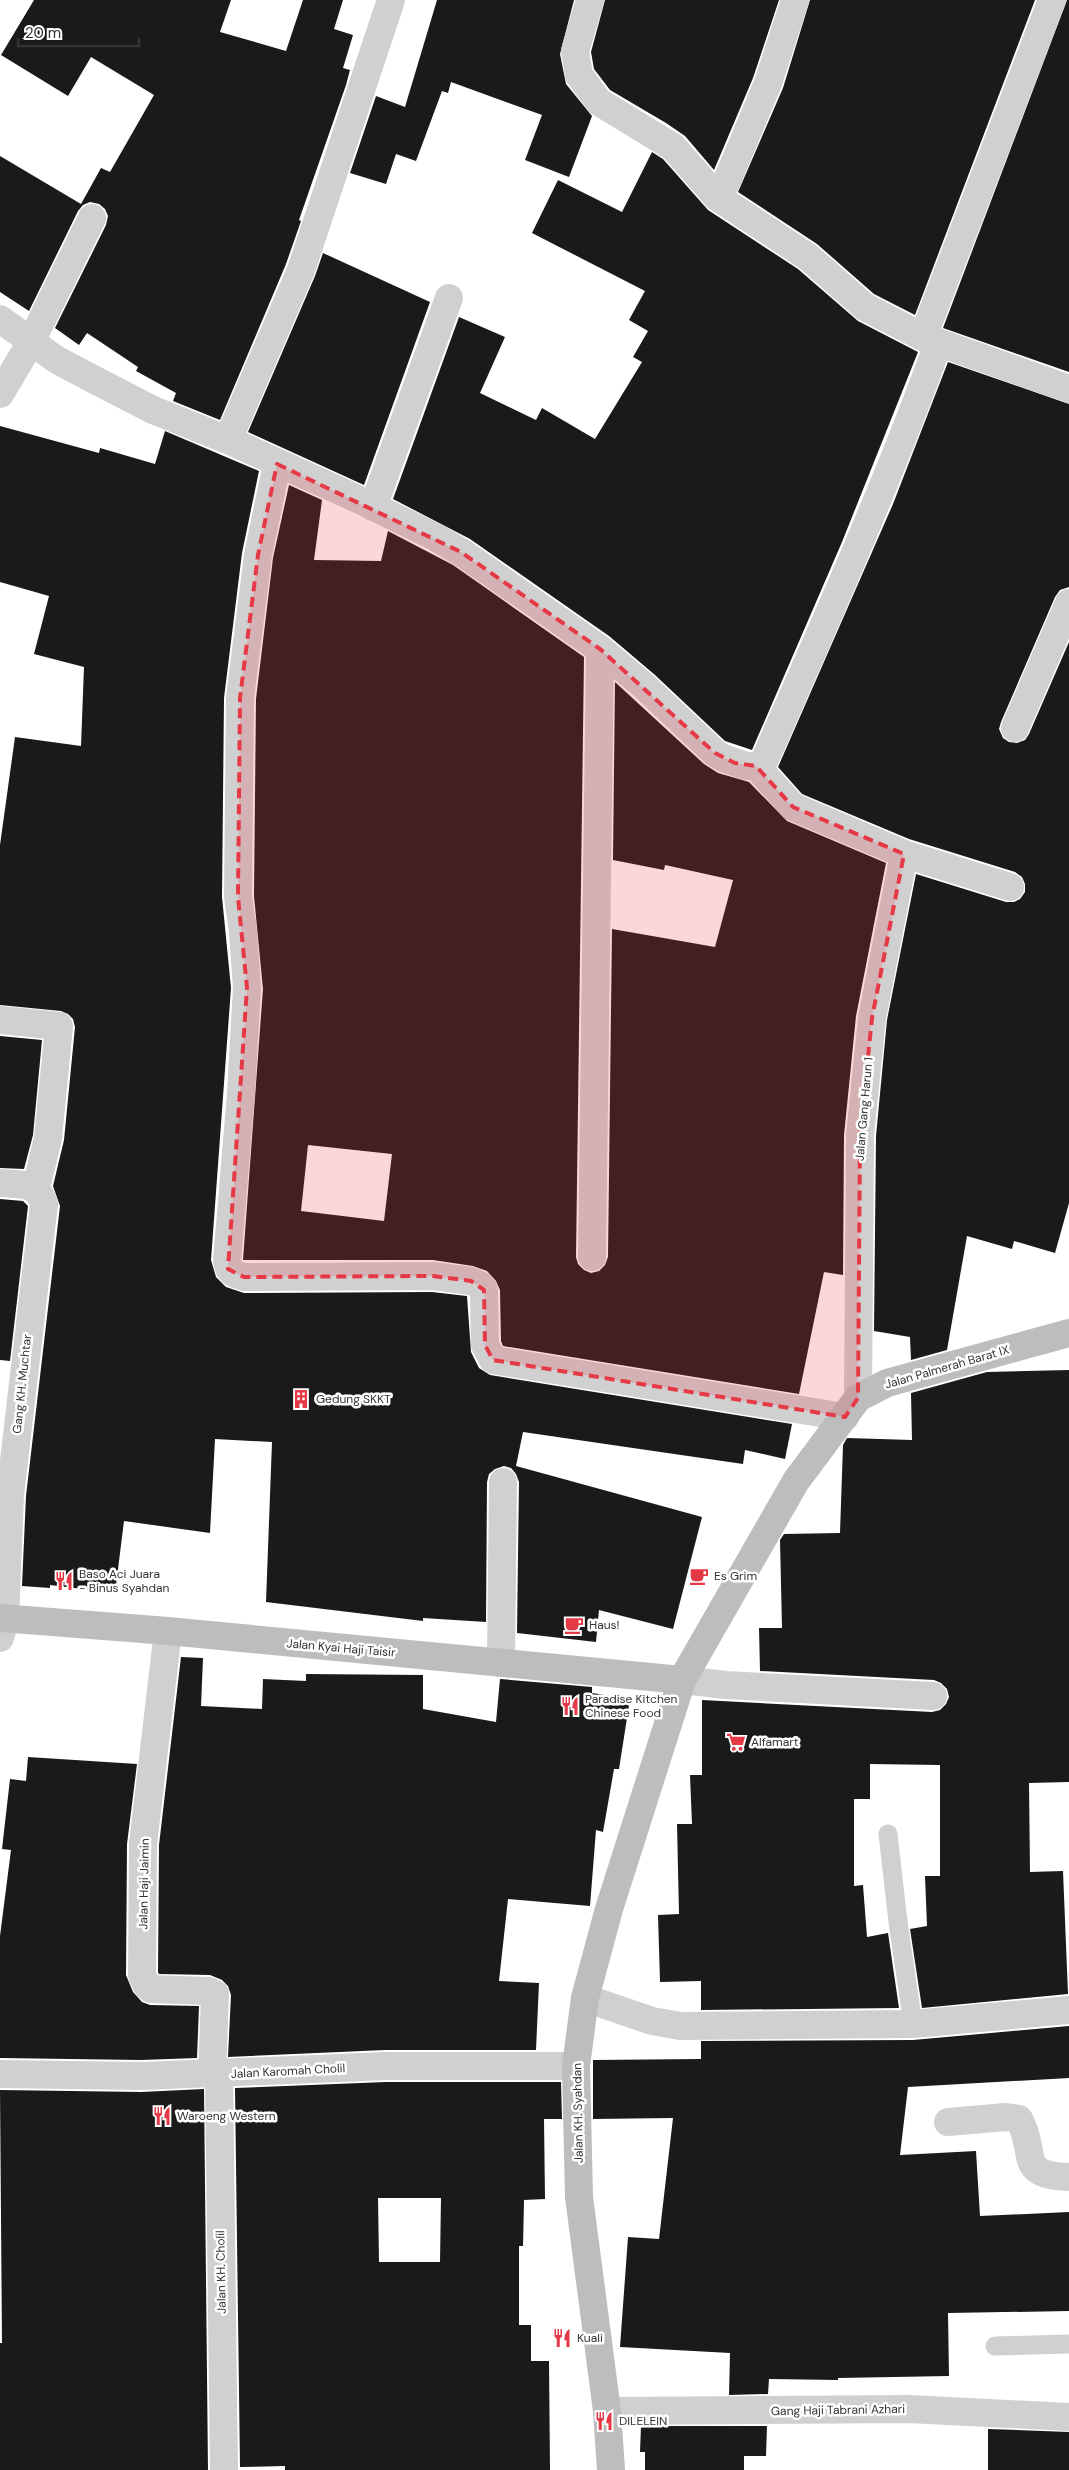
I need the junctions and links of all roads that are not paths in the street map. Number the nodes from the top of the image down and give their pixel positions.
1 (391, 0) edge
2 (590, 0) edge
3 (795, 0) edge
4 (1052, 0) edge
5 (717, 197) junction
6 (92, 218) dead end
7 (449, 298) dead end
8 (0, 319) edge
9 (930, 340) junction
10 (31, 342) junction
11 (1069, 389) edge
12 (0, 394) edge
13 (228, 440) junction
14 (277, 464) junction
15 (373, 507) junction
16 (1069, 604) edge
17 (600, 649) junction
18 (1015, 728) dead end
19 (756, 766) junction
20 (904, 854) junction
21 (1010, 887) dead end
22 (0, 1020) edge
23 (0, 1183) edge
24 (36, 1188) junction
25 (592, 1257) dead end
26 (1069, 1333) edge
27 (852, 1407) junction
28 (503, 1482) dead end
29 (2, 1625) edge
30 (168, 1631) junction
31 (501, 1663) junction
32 (682, 1680) junction
33 (933, 1696) dead end
34 (888, 1834) dead end
35 (585, 1998) junction
36 (1069, 2010) edge
37 (914, 2024) junction
38 (576, 2066) junction
39 (0, 2074) edge
40 (215, 2075) junction
41 (948, 2122) dead end
42 (1069, 2177) edge
43 (1069, 2344) edge
44 (995, 2346) dead end
45 (607, 2411) junction
46 (1069, 2417) edge
47 (224, 2470) edge
48 (611, 2470) edge

1 - 13 street
2 - 5 street
3 - 5 street
4 - 9 street
5 - 9 street
6 - 10 street
7 - 15 street
8 - 10 street
9 - 11 street
9 - 19 street
10 - 12 street
10 - 13 street
13 - 14 street
14 - 15 street
14 - 27 street
15 - 17 street
16 - 18 street
17 - 19 street
17 - 25 street
19 - 20 street
20 - 21 street
20 - 27 street, Jalan Gang Harun 1
22 - 24 street
23 - 24 street
24 - 29 street, Gang KH. Muchtar
26 - 27 street, Jalan Palmerah Barat IX
27 - 32 street, Jalan Palmerah Barat IX
28 - 31 street
29 - 30 street, Jalan Kyai Haji Taisir
30 - 31 street, Jalan Kyai Haji Taisir
30 - 40 street, Jalan Haji Jaimin
31 - 32 street, Jalan Kyai Haji Taisir
32 - 33 street
32 - 35 street, Jalan KH. Syahdan
34 - 37 lane
35 - 37 street
35 - 38 street, Jalan KH. Syahdan
36 - 37 street
38 - 40 street, Jalan Karomah Cholil
38 - 45 street, Jalan KH. Syahdan
39 - 40 street, Jalan Karomah Cholil
40 - 47 street, Jalan KH. Cholil
41 - 42 street
43 - 44 lane
45 - 46 street, Gang Haji Tabrani Azhari
45 - 48 street, Jalan KH. Syahdan

